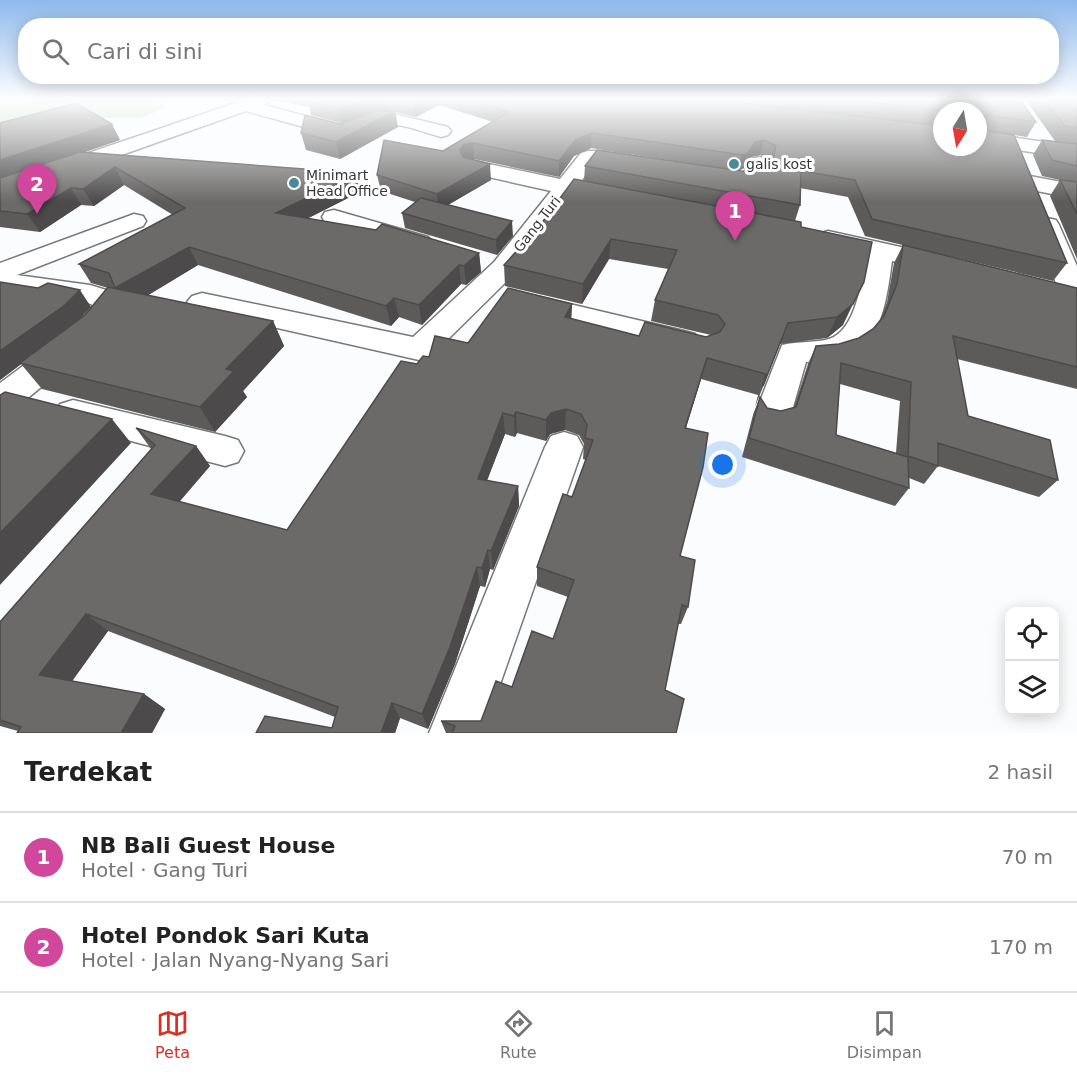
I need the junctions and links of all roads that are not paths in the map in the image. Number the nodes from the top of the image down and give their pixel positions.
1 (167, 133) edge
2 (1037, 133) edge
3 (987, 139) edge
4 (1015, 142) junction
5 (1047, 148) junction
6 (1077, 153) edge
7 (759, 164) dead end
8 (654, 166) edge
9 (474, 167) edge
10 (698, 174) edge
11 (1030, 183) junction
12 (566, 188) junction
13 (0, 191) edge
14 (1077, 192) edge
15 (636, 201) edge
16 (334, 217) dead end
17 (134, 221) dead end
18 (799, 233) edge
19 (881, 249) junction
20 (447, 251) edge
21 (961, 269) edge
22 (0, 272) edge
23 (0, 281) edge
24 (479, 291) junction
25 (1070, 297) edge
26 (202, 302) dead end
27 (701, 345) edge
28 (4, 399) edge
29 (773, 414) edge
30 (564, 447) dead end
31 (225, 452) dead end
32 (456, 733) edge

1 - 13 street
2 - 5 street
3 - 4 street
4 - 5 street
4 - 11 street
5 - 6 street
7 - 10 street
8 - 12 street
9 - 12 street
11 - 14 street
11 - 25 street
12 - 15 street, Gang Turi
12 - 24 street, Gang Turi
16 - 20 street
17 - 22 street
18 - 19 street
19 - 21 street
19 - 29 street
23 - 28 street
24 - 26 street, Gang Turi
24 - 27 street
28 - 31 street
30 - 32 street

